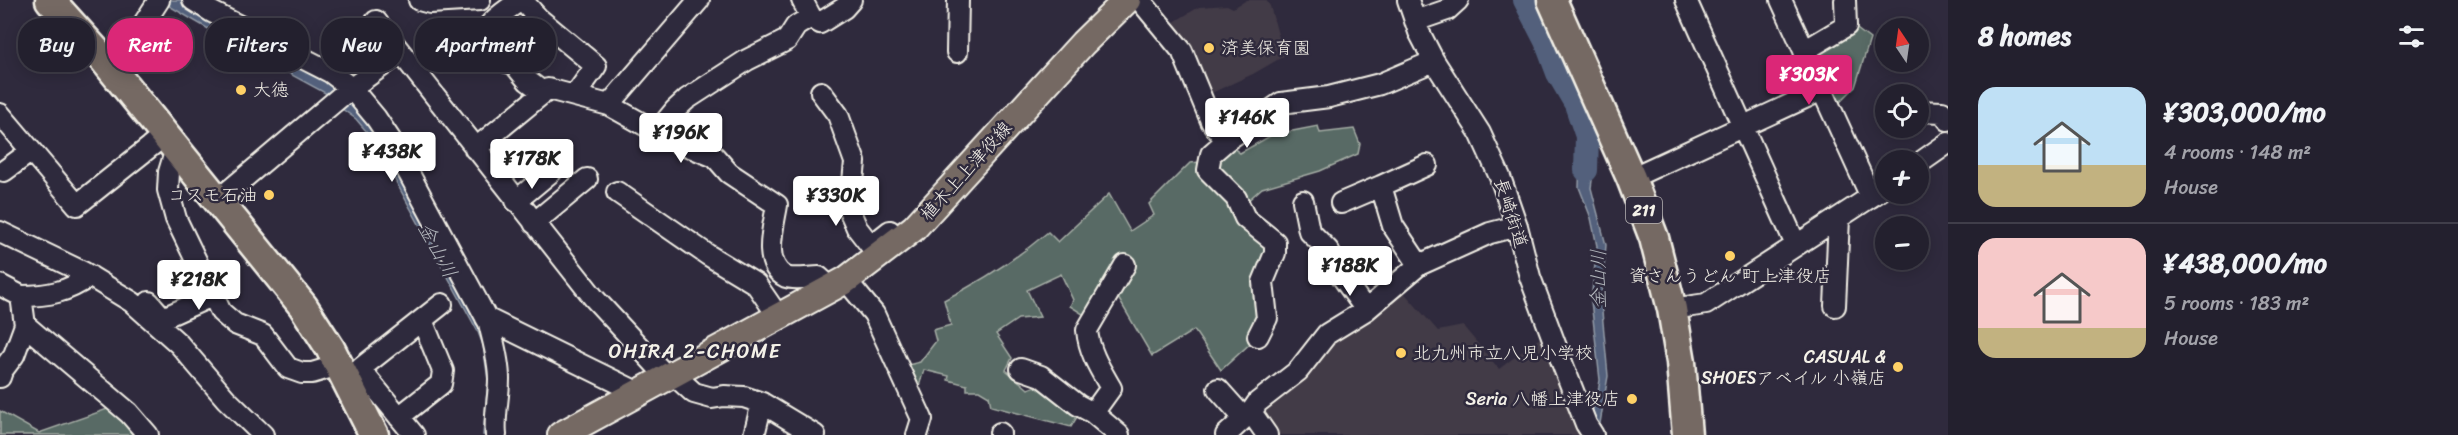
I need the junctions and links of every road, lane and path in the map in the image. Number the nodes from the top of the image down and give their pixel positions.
1 (50, 0) edge
2 (193, 0) edge
3 (419, 0) edge
4 (480, 0) edge
5 (522, 0) edge
6 (699, 0) edge
7 (851, 0) edge
8 (958, 0) edge
9 (1127, 0) edge
10 (1140, 0) edge
11 (1408, 0) edge
12 (1458, 0) edge
13 (1552, 0) edge
14 (1572, 0) edge
15 (1686, 0) edge
16 (1781, 0) edge
17 (1845, 0) edge
18 (157, 1) edge
19 (807, 9) edge
20 (146, 18) edge
21 (496, 18) edge
22 (1415, 21) junction
23 (1804, 51) junction
24 (957, 52) dead end
25 (403, 57) edge
26 (1434, 61) junction
27 (107, 64) edge
28 (114, 72) edge
29 (374, 72) edge
30 (521, 72) edge
31 (1822, 90) junction
32 (821, 92) dead end
33 (544, 93) junction
34 (343, 94) junction
35 (576, 94) junction
36 (609, 105) junction
37 (1929, 111) edge
38 (1, 116) edge
39 (1948, 120) edge
40 (1744, 127) junction
41 (657, 132) junction
42 (1226, 141) junction
43 (170, 142) junction
44 (1948, 143) edge
45 (475, 149) junction
46 (30, 152) junction
47 (1929, 156) edge
48 (1427, 165) dead end
49 (4, 171) dead end
50 (552, 171) dead end
51 (1644, 172) junction
52 (587, 179) dead end
53 (1381, 186) junction
54 (1875, 187) edge
55 (617, 192) dead end
56 (1875, 194) edge
57 (218, 200) junction
58 (516, 201) junction
59 (1303, 201) dead end
60 (1341, 203) dead end
61 (932, 209) junction
62 (1839, 218) junction
63 (534, 223) junction
64 (1517, 226) junction
65 (0, 232) edge
66 (1796, 245) junction
67 (1125, 265) dead end
68 (1419, 265) junction
69 (90, 276) junction
70 (839, 284) junction
71 (0, 285) edge
72 (107, 287) junction
73 (21, 296) junction
74 (212, 296) junction
75 (442, 304) dead end
76 (1835, 306) dead end
77 (1680, 308) junction
78 (1366, 310) junction
79 (778, 316) junction
80 (486, 318) junction
81 (422, 320) junction
82 (25, 324) junction
83 (1258, 336) dead end
84 (1021, 369) dead end
85 (349, 370) junction
86 (670, 376) junction
87 (0, 377) edge
88 (1218, 389) dead end
89 (639, 393) junction
90 (762, 403) junction
91 (1094, 413) junction
92 (1247, 415) junction
93 (399, 417) junction
94 (1588, 431) edge
95 (148, 435) edge
96 (263, 435) edge
97 (374, 435) edge
98 (414, 435) edge
99 (496, 435) edge
100 (561, 435) edge
101 (753, 435) edge
102 (815, 435) edge
103 (917, 435) edge
104 (1119, 435) edge
105 (1226, 435) edge
106 (1267, 435) edge
107 (1687, 435) edge
108 (1701, 435) edge

1 - 27 highway
2 - 34 street
3 - 4 street
5 - 21 street
5 - 35 street
6 - 36 street
7 - 19 street
8 - 24 street
9 - 61 main road, 植木上上津役線
10 - 42 street
11 - 22 street, 長崎街道
12 - 22 street
13 - 77 highway, 211
14 - 51 highway, 211
15 - 40 street
16 - 23 street
17 - 23 street
18 - 20 street
19 - 41 street
22 - 26 street, 長崎街道
23 - 31 street
25 - 45 street
26 - 42 street
26 - 64 street, 長崎街道
28 - 43 highway
29 - 34 street
30 - 33 street
31 - 40 street
31 - 54 street
32 - 61 street
33 - 35 street
33 - 45 street
34 - 57 street
34 - 80 street
35 - 36 street
36 - 41 street
37 - 39 street
38 - 46 street
40 - 51 street
40 - 66 street
41 - 70 street
42 - 83 street
43 - 46 street
43 - 57 highway
43 - 74 street
44 - 47 street
45 - 58 street
46 - 49 street
48 - 53 street
50 - 58 street
51 - 77 highway, 211
52 - 63 street
53 - 60 street
53 - 68 street
55 - 79 street
56 - 62 street
57 - 85 highway
58 - 63 street
59 - 78 street
61 - 70 main road, 植木上上津役線
62 - 66 street
62 - 76 street
63 - 86 street
64 - 68 street
64 - 94 street, 長崎街道
65 - 69 street
66 - 77 street
67 - 91 street
68 - 78 street
69 - 72 street
69 - 73 street
70 - 79 main road, 植木上上津役線
70 - 103 street
71 - 73 street
72 - 74 street
72 - 96 street
73 - 82 street
74 - 85 street
75 - 81 street
77 - 107 highway, 211
77 - 108 highway, 211
78 - 92 street
79 - 86 main road, 植木上上津役線
80 - 89 street
80 - 99 street
81 - 85 street
81 - 93 street
82 - 87 street
82 - 95 street
84 - 91 street
85 - 93 street
85 - 97 highway
86 - 89 main road, 植木上上津役線
86 - 90 street
88 - 92 street
89 - 100 main road, 植木上上津役線
90 - 101 street
90 - 102 street
91 - 104 street
92 - 105 street
92 - 106 street
93 - 98 street

